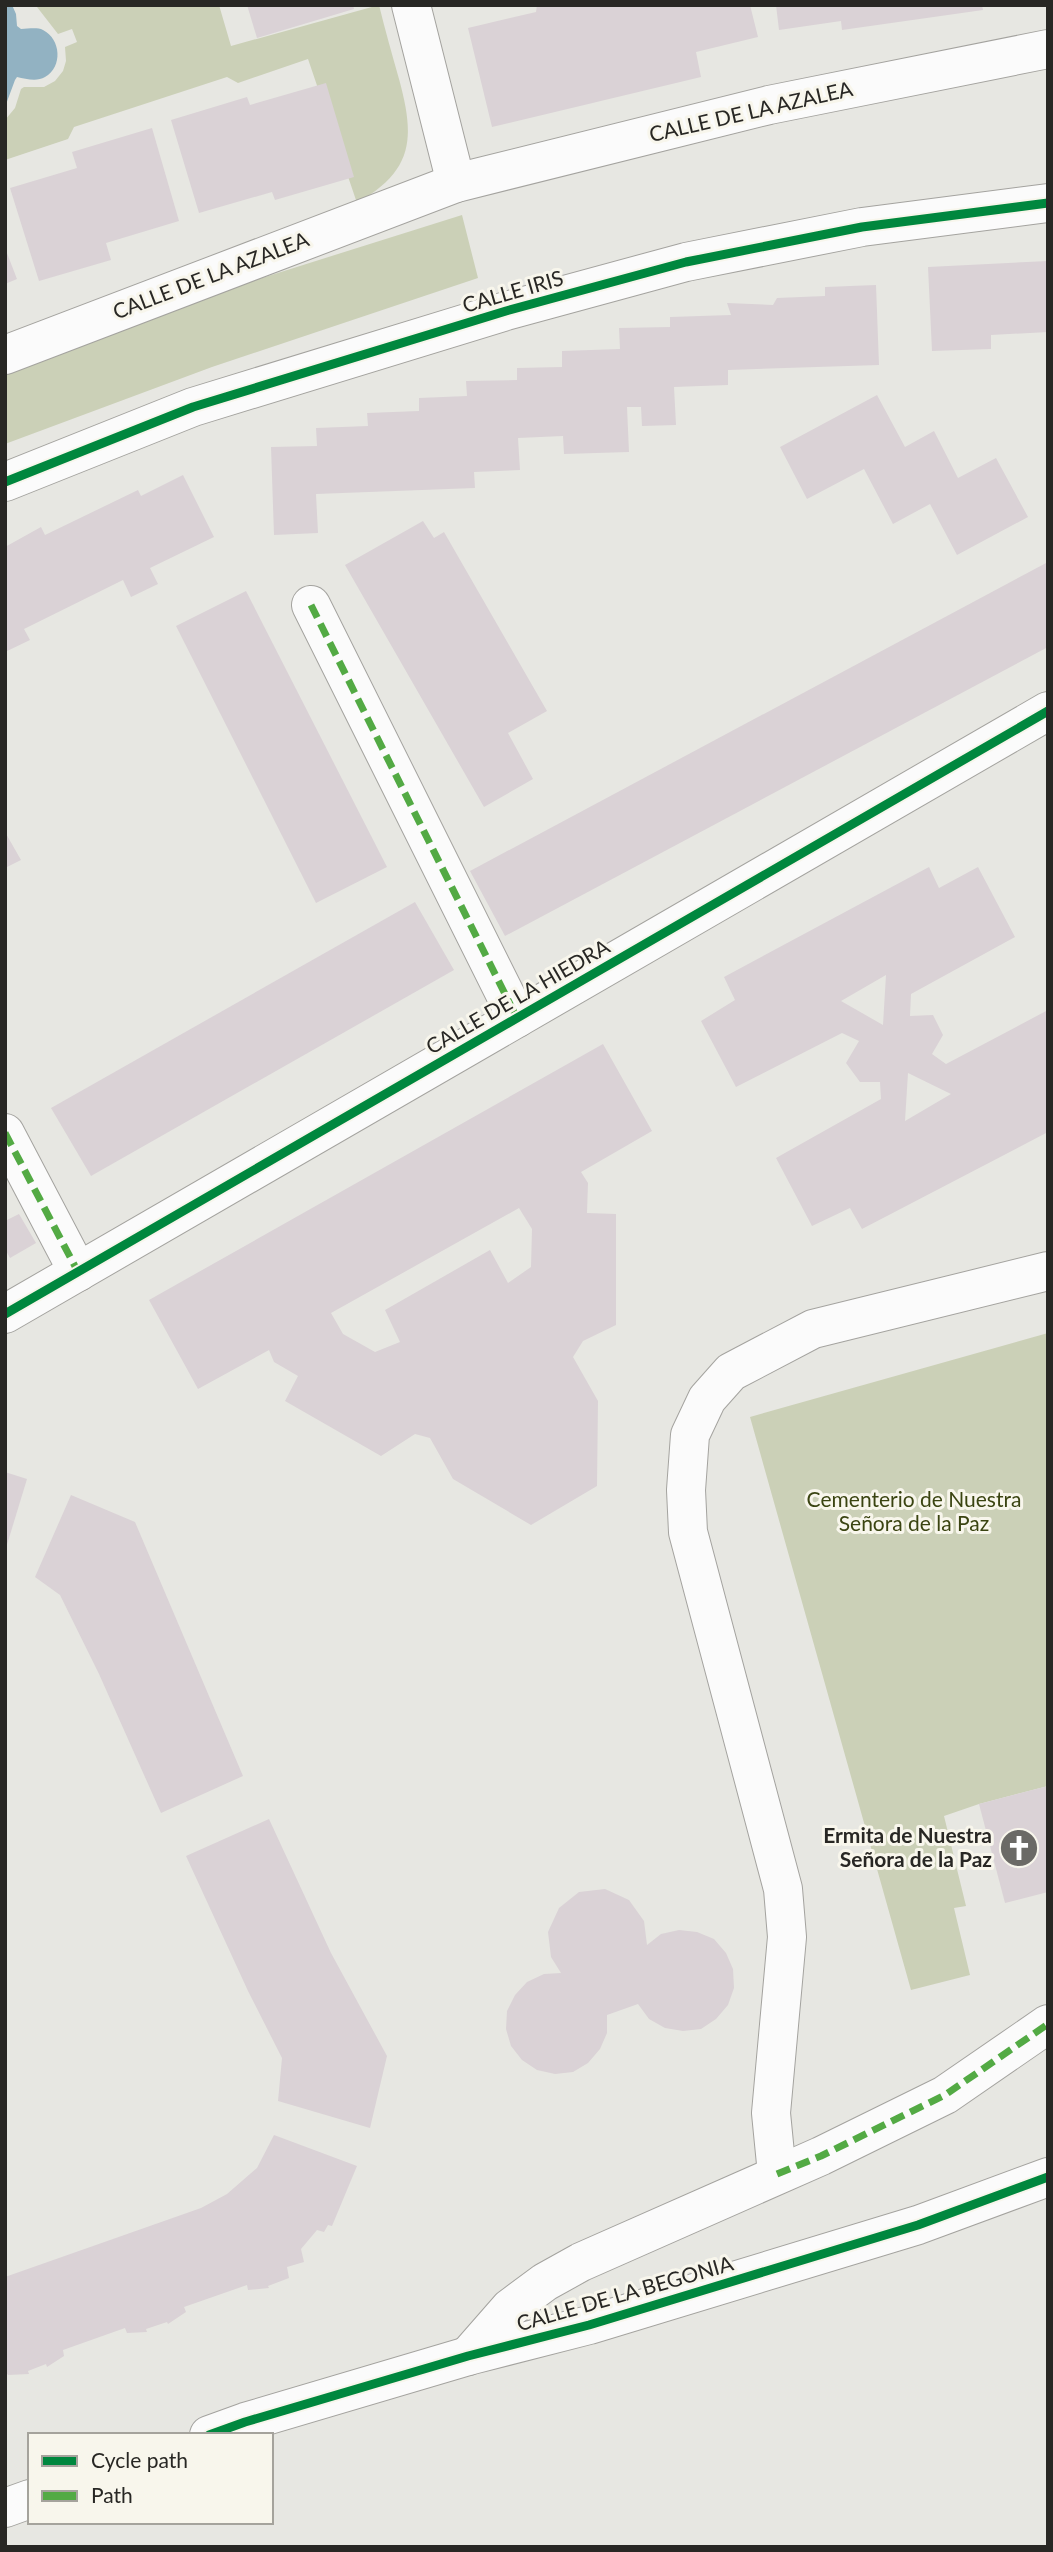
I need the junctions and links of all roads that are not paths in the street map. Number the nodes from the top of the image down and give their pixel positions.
1 (411, 5) edge
2 (1048, 49) edge
3 (456, 183) junction
4 (1048, 203) edge
5 (5, 355) edge
6 (5, 482) edge
7 (311, 606) dead end
8 (1048, 711) edge
9 (517, 1018) junction
10 (5, 1133) edge
11 (1048, 1271) edge
12 (78, 1272) junction
13 (5, 1314) edge
14 (1048, 2024) edge
15 (777, 2174) junction
16 (1048, 2177) edge
17 (468, 2356) junction
18 (215, 2433) edge
19 (28, 2500) edge
20 (5, 2508) edge

1 - 3 street
2 - 3 street, CALLE DE LA AZALEA
3 - 5 street, CALLE DE LA AZALEA
4 - 6 street, CALLE IRIS
7 - 9 street
8 - 9 street, CALLE DE LA HIEDRA
9 - 12 street, CALLE DE LA HIEDRA
10 - 12 street
11 - 15 street
12 - 13 street, CALLE DE LA HIEDRA
14 - 15 street, CALLE DE LA BEGONIA
15 - 17 street, CALLE DE LA BEGONIA
16 - 17 street, CALLE DE LA BEGONIA
17 - 18 street, CALLE DE LA BEGONIA
19 - 20 street

